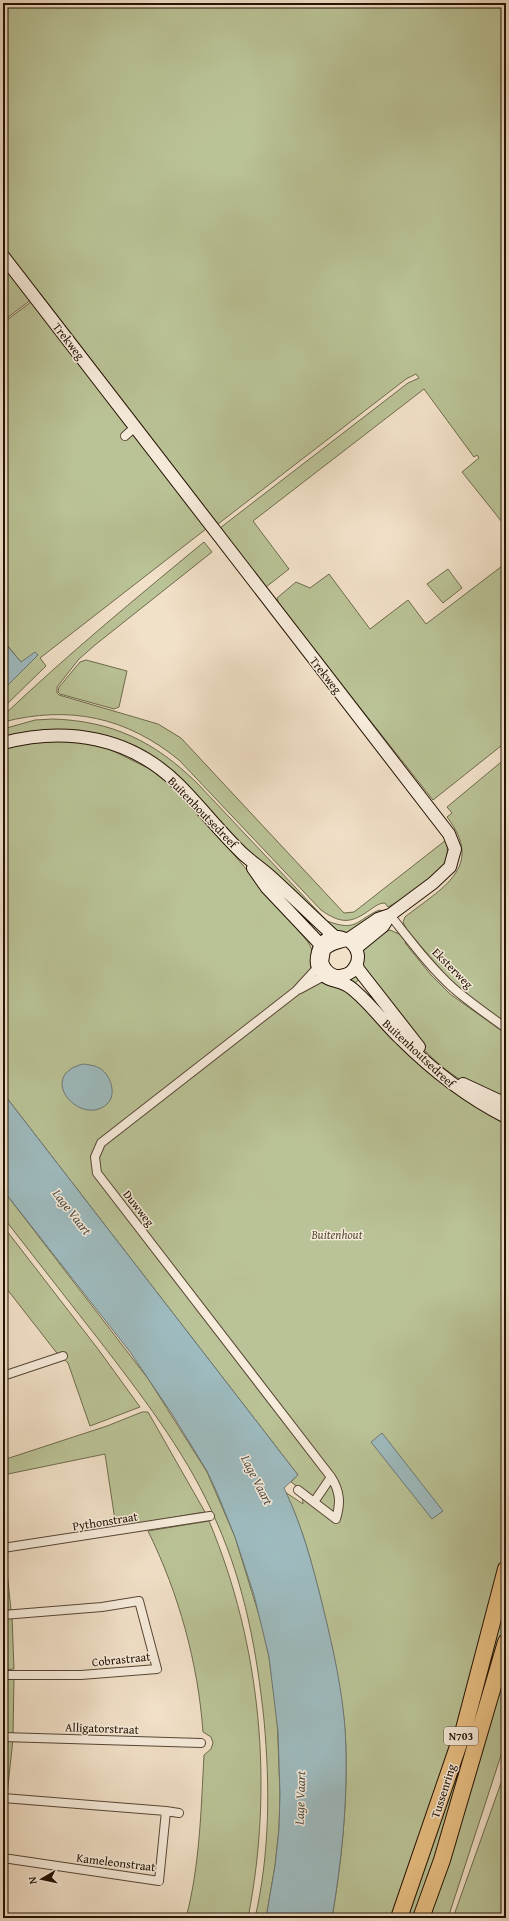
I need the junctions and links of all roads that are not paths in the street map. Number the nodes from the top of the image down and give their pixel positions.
1 (3, 256) edge
2 (136, 427) junction
3 (125, 436) dead end
4 (3, 743) edge
5 (243, 854) junction
6 (390, 916) junction
7 (335, 937) junction
8 (347, 940) junction
9 (356, 948) junction
10 (320, 951) junction
11 (357, 965) junction
12 (331, 975) junction
13 (506, 1028) edge
14 (434, 1066) junction
15 (446, 1076) junction
16 (506, 1104) edge
17 (506, 1117) edge
18 (63, 1356) dead end
19 (3, 1376) edge
20 (331, 1477) junction
21 (298, 1490) dead end
22 (314, 1502) junction
23 (210, 1516) dead end
24 (3, 1548) edge
25 (506, 1569) edge
26 (3, 1615) edge
27 (506, 1642) edge
28 (3, 1675) edge
29 (3, 1736) edge
30 (201, 1743) dead end
31 (3, 1798) edge
32 (166, 1811) junction
33 (179, 1813) dead end
34 (3, 1858) edge
35 (399, 1918) edge
36 (421, 1918) edge

1 - 2 main road, Trekweg
2 - 3 street
2 - 6 main road, Trekweg
4 - 5 main road, Buitenhoutsedreef
5 - 7 main road, Buitenhoutsedreef
5 - 10 main road, Buitenhoutsedreef
6 - 8 main road, Trekweg
6 - 9 main road, Trekweg
6 - 13 street, Eksterweg
7 - 8 main road
7 - 10 main road
8 - 9 main road
8 - 10 main road
9 - 11 main road
10 - 12 main road
11 - 12 main road
11 - 14 main road, Buitenhoutsedreef
12 - 14 main road, Buitenhoutsedreef
12 - 20 street, Duwweg
14 - 15 main road, Buitenhoutsedreef
15 - 16 main road, Buitenhoutsedreef
15 - 17 main road, Buitenhoutsedreef
18 - 19 street
20 - 22 street
20 - 22 street, Duwweg
21 - 22 street, Duwweg
23 - 24 street, Pythonstraat
25 - 35 highway, Tussenring / N703
26 - 28 street, Cobrastraat
27 - 36 highway, Tussenring / N703
29 - 30 street, Alligatorstraat
31 - 32 street
32 - 33 street
32 - 34 street, Kameleonstraat

